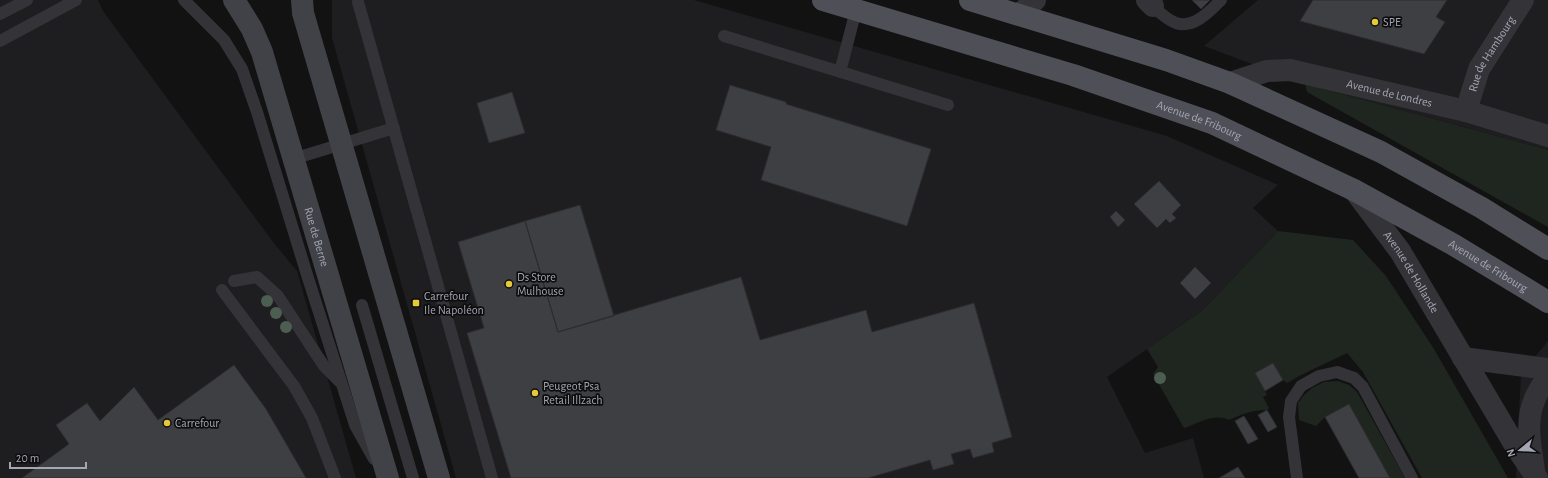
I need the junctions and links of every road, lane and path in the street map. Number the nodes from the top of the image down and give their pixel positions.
1 (27, 0) edge
2 (76, 0) edge
3 (184, 0) edge
4 (234, 0) edge
5 (302, 0) edge
6 (823, 0) edge
7 (970, 0) edge
8 (1221, 0) edge
9 (1523, 0) edge
10 (358, 2) dead end
11 (1150, 3) edge
12 (1028, 7) edge
13 (856, 10) junction
14 (0, 14) edge
15 (724, 36) dead end
16 (0, 41) edge
17 (840, 72) junction
18 (1230, 83) junction
19 (948, 105) dead end
20 (1466, 111) junction
21 (394, 128) junction
22 (1548, 136) edge
23 (342, 145) junction
24 (293, 159) junction
25 (1354, 190) junction
26 (1548, 249) edge
27 (234, 281) dead end
28 (222, 290) dead end
29 (1548, 302) edge
30 (362, 305) dead end
31 (1463, 358) junction
32 (1548, 369) edge
33 (1548, 376) edge
34 (342, 384) junction
35 (1536, 475) edge
36 (335, 478) edge
37 (387, 478) edge
38 (413, 478) edge
39 (438, 478) edge
40 (492, 478) edge
41 (1297, 478) edge
42 (1412, 478) edge

1 - 14 lane
2 - 16 lane
3 - 34 lane
4 - 24 main road, Rue de Berne
5 - 23 main road
6 - 13 main road, Avenue de Fribourg
7 - 12 main road
8 - 11 lane
9 - 20 street, Rue de Hambourg
10 - 21 lane
12 - 18 main road
13 - 17 lane
13 - 25 main road, Avenue de Fribourg
15 - 17 lane
17 - 19 lane
18 - 20 street, Avenue de Londres
18 - 26 main road
20 - 22 street, Avenue de Londres
21 - 23 lane
21 - 40 lane
23 - 24 lane
23 - 39 main road
24 - 37 main road, Rue de Berne
25 - 29 main road, Avenue de Fribourg
25 - 31 street, Avenue de Hollande
27 - 34 lane
28 - 36 lane
30 - 38 lane
31 - 32 street
31 - 35 street, Avenue de Hollande
33 - 35 street, Avenue de Hollande
34 - 37 lane
41 - 42 lane

